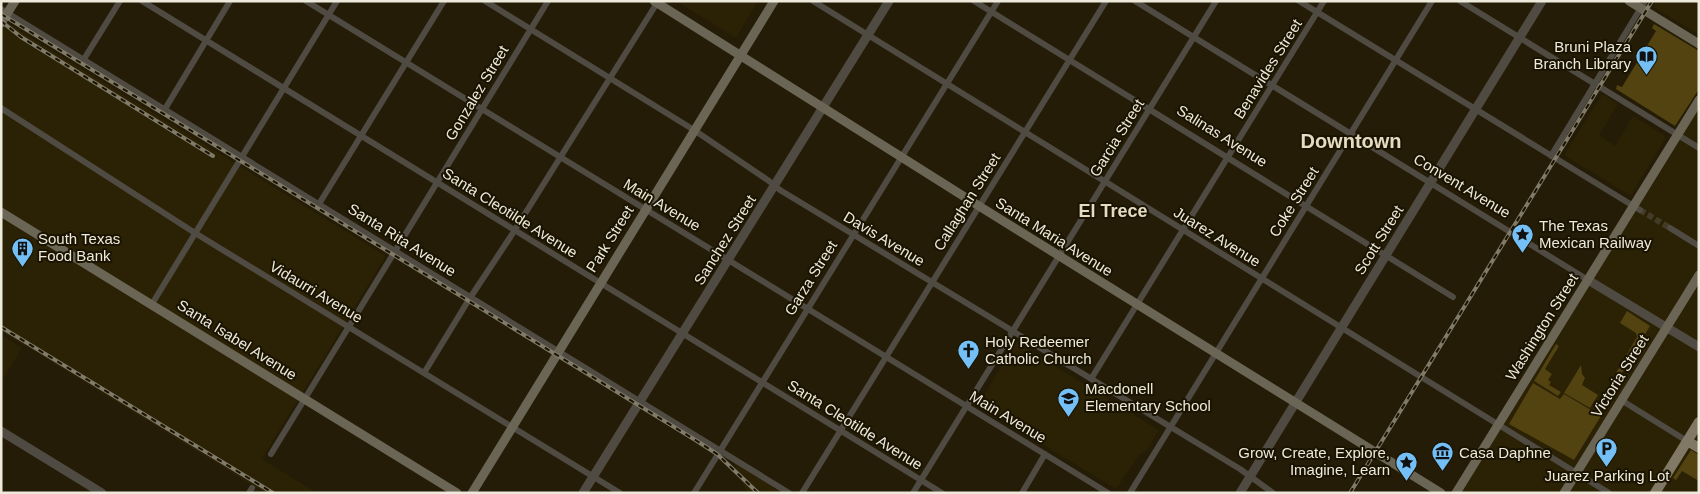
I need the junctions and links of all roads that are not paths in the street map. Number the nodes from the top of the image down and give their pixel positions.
1 (15, 1) edge
2 (120, 1) edge
3 (142, 1) edge
4 (230, 1) edge
5 (306, 1) edge
6 (337, 1) edge
7 (444, 1) edge
8 (485, 1) edge
9 (548, 1) edge
10 (774, 1) edge
11 (812, 1) edge
12 (890, 1) edge
13 (974, 1) edge
14 (998, 1) edge
15 (1106, 1) edge
16 (1135, 1) edge
17 (1216, 1) edge
18 (1299, 1) edge
19 (1324, 1) edge
20 (1432, 1) edge
21 (1460, 1) edge
22 (1542, 1) edge
23 (1630, 1) edge
24 (656, 2) edge
25 (1643, 5) edge
26 (5, 11) edge
27 (992, 12) junction
28 (1317, 12) junction
29 (328, 15) junction
30 (1, 23) edge
31 (531, 30) junction
32 (868, 36) junction
33 (1194, 37) junction
34 (1519, 38) junction
35 (206, 41) junction
36 (1699, 44) edge
37 (740, 55) junction
38 (84, 59) junction
39 (1070, 60) junction
40 (1396, 61) junction
41 (406, 62) junction
42 (610, 79) junction
43 (1595, 83) junction
44 (947, 84) junction
45 (1272, 86) junction
46 (283, 88) junction
47 (1699, 100) edge
48 (824, 107) junction
49 (1, 108) edge
50 (165, 109) junction
51 (482, 109) junction
52 (1149, 109) junction
53 (1475, 110) junction
54 (694, 130) junction
55 (1024, 133) junction
56 (1350, 134) junction
57 (1677, 135) junction
58 (361, 136) junction
59 (1699, 148) edge
60 (241, 156) junction
61 (1551, 156) junction
62 (902, 157) junction
63 (560, 158) junction
64 (1228, 158) junction
65 (437, 182) junction
66 (1104, 182) junction
67 (1430, 184) junction
68 (775, 186) junction
69 (319, 204) junction
70 (978, 206) junction
71 (1306, 206) junction
72 (1636, 208) junction
73 (645, 210) junction
74 (1, 212) edge
75 (1670, 228) tunnel mouth
76 (515, 230) junction
77 (1183, 231) junction
78 (195, 233) junction
79 (853, 235) junction
80 (1699, 246) edge
81 (395, 251) junction
82 (1386, 255) junction
83 (1059, 256) junction
84 (728, 261) junction
85 (1699, 275) edge
86 (1261, 280) junction
87 (1588, 280) junction
88 (600, 282) junction
89 (932, 282) junction
90 (470, 297) junction
91 (1453, 297) dead end
92 (152, 304) junction
93 (1138, 304) junction
94 (807, 309) junction
95 (348, 326) junction
96 (1666, 327) junction
97 (1341, 329) junction
98 (1012, 331) junction
99 (683, 334) junction
100 (1699, 347) edge
101 (558, 351) junction
102 (1216, 353) junction
103 (886, 357) junction
104 (424, 373) junction
105 (1091, 379) junction
106 (762, 382) junction
107 (305, 398) junction
108 (1621, 400) junction
109 (639, 402) junction
110 (1296, 402) junction
111 (966, 406) junction
112 (1699, 422) edge
113 (1498, 425) junction
114 (512, 427) junction
115 (1170, 427) junction
116 (840, 430) junction
117 (1, 431) edge
118 (1687, 441) junction
119 (1699, 448) edge
120 (719, 451) junction
121 (271, 454) dead end
122 (1045, 454) junction
123 (1576, 473) junction
124 (593, 476) junction
125 (1250, 477) junction
126 (921, 480) junction
127 (102, 493) edge
128 (458, 493) edge
129 (472, 493) edge
130 (583, 493) edge
131 (620, 493) edge
132 (694, 493) edge
133 (789, 493) edge
134 (802, 493) edge
135 (913, 493) edge
136 (942, 493) edge
137 (1022, 493) edge
138 (1108, 493) edge
139 (1130, 493) edge
140 (1240, 493) edge
141 (1273, 493) edge
142 (1441, 493) edge
143 (1456, 493) edge
144 (1564, 493) edge
145 (1609, 493) edge
146 (1655, 493) edge

1 - 26 main road
2 - 38 street
3 - 35 street, Santa Cleotilde Avenue
4 - 35 street
5 - 29 street, Main Avenue
6 - 29 street
7 - 41 street
8 - 31 street, Davis Avenue
9 - 31 street, Gonzalez Street
10 - 37 main road, Park Street
11 - 32 street, Juarez Avenue
12 - 32 street, Sanchez Street
13 - 27 street, Salinas Avenue
14 - 27 street, Garza Street
15 - 39 street, Callaghan Street
16 - 33 street, Convent Avenue
17 - 33 street, Garcia Street
18 - 28 street
19 - 28 street, Benavides Street
20 - 40 street, Coke Street
21 - 34 street
22 - 34 street, Scott Street
23 - 25 main road
24 - 37 main road, Santa Maria Avenue
24 - 42 street
25 - 36 main road
25 - 43 street
26 - 30 main road
26 - 38 street, Santa Rita Avenue
27 - 39 street, Salinas Avenue
27 - 44 street, Garza Street
28 - 40 street
28 - 45 street, Benavides Street
29 - 41 street, Main Avenue
29 - 46 street
31 - 42 street, Davis Avenue
31 - 51 street, Gonzalez Street
32 - 44 street, Juarez Avenue
32 - 48 street, Sanchez Street
33 - 45 street, Convent Avenue
33 - 52 street, Garcia Street
34 - 43 street
34 - 53 street, Scott Street
35 - 46 street, Santa Cleotilde Avenue
35 - 50 street
37 - 48 main road, Santa Maria Avenue
37 - 54 main road, Park Street
38 - 50 street, Santa Rita Avenue
39 - 52 street, Salinas Avenue
39 - 55 street, Callaghan Street
40 - 53 street
40 - 56 street, Coke Street
41 - 51 street, Main Avenue
41 - 58 street
42 - 54 street, Davis Avenue
42 - 63 street
43 - 57 street
43 - 61 street
44 - 55 street, Juarez Avenue
44 - 62 street, Garza Street
45 - 56 street, Convent Avenue
45 - 64 street, Benavides Street
46 - 58 street, Santa Cleotilde Avenue
46 - 60 street
47 - 57 main road, Washington Street
48 - 62 main road, Santa Maria Avenue
48 - 68 street, Sanchez Street
49 - 78 street, Vidaurri Avenue
50 - 60 street, Santa Rita Avenue
51 - 63 street, Main Avenue
51 - 65 street, Gonzalez Street
52 - 64 street, Salinas Avenue
52 - 66 street, Garcia Street
53 - 61 street
53 - 67 street, Scott Street
54 - 68 street, Davis Avenue
54 - 73 main road, Park Street
55 - 66 street, Juarez Avenue
55 - 70 street, Callaghan Street
56 - 67 street, Convent Avenue
56 - 71 street, Coke Street
57 - 59 street
57 - 72 main road, Washington Street
58 - 65 street, Santa Cleotilde Avenue
58 - 69 street
60 - 69 street, Santa Rita Avenue
60 - 78 street
61 - 72 street
62 - 70 main road, Santa Maria Avenue
62 - 79 street, Garza Street
63 - 73 street, Main Avenue
63 - 76 street
64 - 71 street, Salinas Avenue
64 - 77 street, Benavides Street
65 - 76 street, Santa Cleotilde Avenue
65 - 81 street, Gonzalez Street
66 - 77 street, Juarez Avenue
66 - 83 street, Garcia Street
67 - 82 street, Scott Street
67 - 87 street, Convent Avenue
68 - 79 street, Davis Avenue
68 - 84 street, Sanchez Street
69 - 81 street, Santa Rita Avenue
70 - 83 main road, Santa Maria Avenue
70 - 89 street, Callaghan Street
71 - 82 street, Salinas Avenue
71 - 86 street, Coke Street
72 - 87 main road, Washington Street
73 - 84 street, Main Avenue
73 - 88 main road, Park Street
74 - 92 main road, Santa Isabel Avenue
75 - 80 street
76 - 88 street, Santa Cleotilde Avenue
76 - 90 street
77 - 86 street, Juarez Avenue
77 - 93 street, Benavides Street
78 - 92 street
78 - 95 street, Vidaurri Avenue
79 - 89 street, Davis Avenue
79 - 94 street, Garza Street
81 - 90 street, Santa Rita Avenue
81 - 95 street, Gonzalez Street
82 - 91 street, Salinas Avenue
82 - 97 street, Scott Street
83 - 93 main road, Santa Maria Avenue
83 - 98 street, Garcia Street
84 - 94 street, Main Avenue
84 - 99 street, Sanchez Street
85 - 96 main road, Victoria Street
86 - 97 street, Juarez Avenue
86 - 102 street, Coke Street
87 - 96 street, Convent Avenue
87 - 113 main road, Washington Street
88 - 99 street, Santa Cleotilde Avenue
88 - 101 main road, Park Street
89 - 98 street, Davis Avenue
89 - 103 street, Callaghan Street
90 - 101 street, Santa Rita Avenue
90 - 104 street
92 - 107 main road, Santa Isabel Avenue
93 - 102 main road, Santa Maria Avenue
93 - 105 street, Benavides Street
94 - 103 street, Main Avenue
94 - 106 street, Garza Street
95 - 104 street, Vidaurri Avenue
95 - 107 street, Gonzalez Street
96 - 100 street, Convent Avenue
96 - 108 main road, Victoria Street
97 - 110 street, Scott Street
97 - 113 street, Juarez Avenue
98 - 105 street, Davis Avenue
98 - 111 street, Garcia Street
99 - 106 street, Santa Cleotilde Avenue
99 - 109 street, Sanchez Street
101 - 109 street, Santa Rita Avenue
101 - 114 main road, Park Street
102 - 110 main road, Santa Maria Avenue
102 - 115 street, Coke Street
103 - 111 street, Main Avenue
103 - 116 street, Callaghan Street
104 - 114 street, Vidaurri Avenue
105 - 115 street, Davis Avenue
106 - 116 street, Santa Cleotilde Avenue
106 - 120 street, Garza Street
107 - 121 street, Gonzalez Street
107 - 128 main road, Santa Isabel Avenue
108 - 118 street
108 - 123 main road, Victoria Street
109 - 120 street, Santa Rita Avenue
109 - 124 street, Sanchez Street
110 - 125 street, Scott Street
110 - 142 main road, Santa Maria Avenue
111 - 122 street, Main Avenue
111 - 126 street, Garcia Street
112 - 118 main road
113 - 123 street, Juarez Avenue
113 - 143 main road, Washington Street
114 - 124 street, Vidaurri Avenue
114 - 129 main road, Park Street
115 - 125 street, Davis Avenue
115 - 139 street, Coke Street
116 - 126 street, Santa Cleotilde Avenue
116 - 134 street, Callaghan Street
117 - 127 street
118 - 119 main road
118 - 146 main road
120 - 132 street, Garza Street
120 - 133 street, Santa Rita Avenue
122 - 137 street
122 - 138 street, Main Avenue
123 - 144 main road, Victoria Street
123 - 145 street, Juarez Avenue
124 - 130 street, Sanchez Street
124 - 131 street, Vidaurri Avenue
125 - 140 street, Scott Street
125 - 141 street, Davis Avenue
126 - 135 street, Garcia Street
126 - 136 street, Santa Cleotilde Avenue

